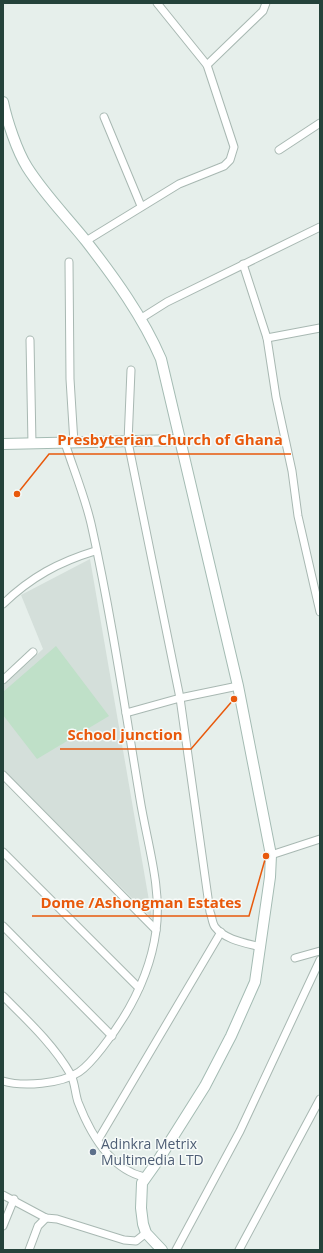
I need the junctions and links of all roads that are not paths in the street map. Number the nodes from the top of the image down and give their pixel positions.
1 (157, 3) edge
2 (266, 3) edge
3 (207, 65) junction
4 (3, 102) edge
5 (104, 117) dead end
6 (320, 123) edge
7 (279, 150) dead end
8 (141, 206) junction
9 (320, 227) edge
10 (86, 241) junction
11 (69, 262) dead end
12 (243, 264) junction
13 (140, 319) junction
14 (320, 328) edge
15 (267, 338) junction
16 (30, 340) dead end
17 (131, 370) dead end
18 (180, 440) junction
19 (128, 442) junction
20 (70, 443) junction
21 (3, 444) edge
22 (32, 444) junction
23 (95, 550) junction
24 (3, 604) edge
25 (320, 612) edge
26 (33, 652) dead end
27 (3, 680) edge
28 (238, 686) junction
29 (180, 698) junction
30 (126, 713) junction
31 (3, 775) edge
32 (320, 839) edge
33 (3, 852) edge
34 (271, 855) junction
35 (3, 926) edge
36 (156, 930) junction
37 (221, 932) junction
38 (261, 947) junction
39 (320, 951) edge
40 (295, 958) dead end
41 (320, 960) edge
42 (139, 988) junction
43 (3, 996) edge
44 (112, 1036) junction
45 (71, 1076) junction
46 (3, 1081) edge
47 (320, 1099) edge
48 (98, 1140) junction
49 (144, 1177) junction
50 (3, 1195) edge
51 (14, 1199) junction
52 (46, 1218) junction
53 (3, 1226) edge
54 (146, 1233) junction
55 (29, 1250) edge
56 (162, 1250) edge
57 (176, 1250) edge
58 (239, 1250) edge

1 - 3 street
2 - 3 street
3 - 8 street
4 - 10 street
5 - 8 street
6 - 7 street
8 - 10 street
9 - 12 street
10 - 13 street
11 - 20 street
12 - 13 street
12 - 15 street
13 - 18 street
14 - 15 street
15 - 25 street
16 - 22 street
17 - 19 street
18 - 19 street
18 - 28 street
19 - 20 street
19 - 29 street
20 - 22 street
20 - 23 street
21 - 22 street
23 - 24 street
23 - 30 street
26 - 27 street
28 - 29 street
28 - 34 street
29 - 30 street
29 - 37 street
30 - 36 street
31 - 36 street
32 - 34 street
33 - 42 street
34 - 38 street
35 - 44 street
36 - 42 street
37 - 38 street
37 - 48 street
38 - 49 street
39 - 40 street
41 - 57 street
42 - 44 street
43 - 45 street
44 - 45 street
45 - 46 street
45 - 48 street
47 - 58 street
48 - 49 street
49 - 54 street
50 - 51 street
51 - 52 street
51 - 53 street
52 - 54 street
52 - 55 street
54 - 56 street

